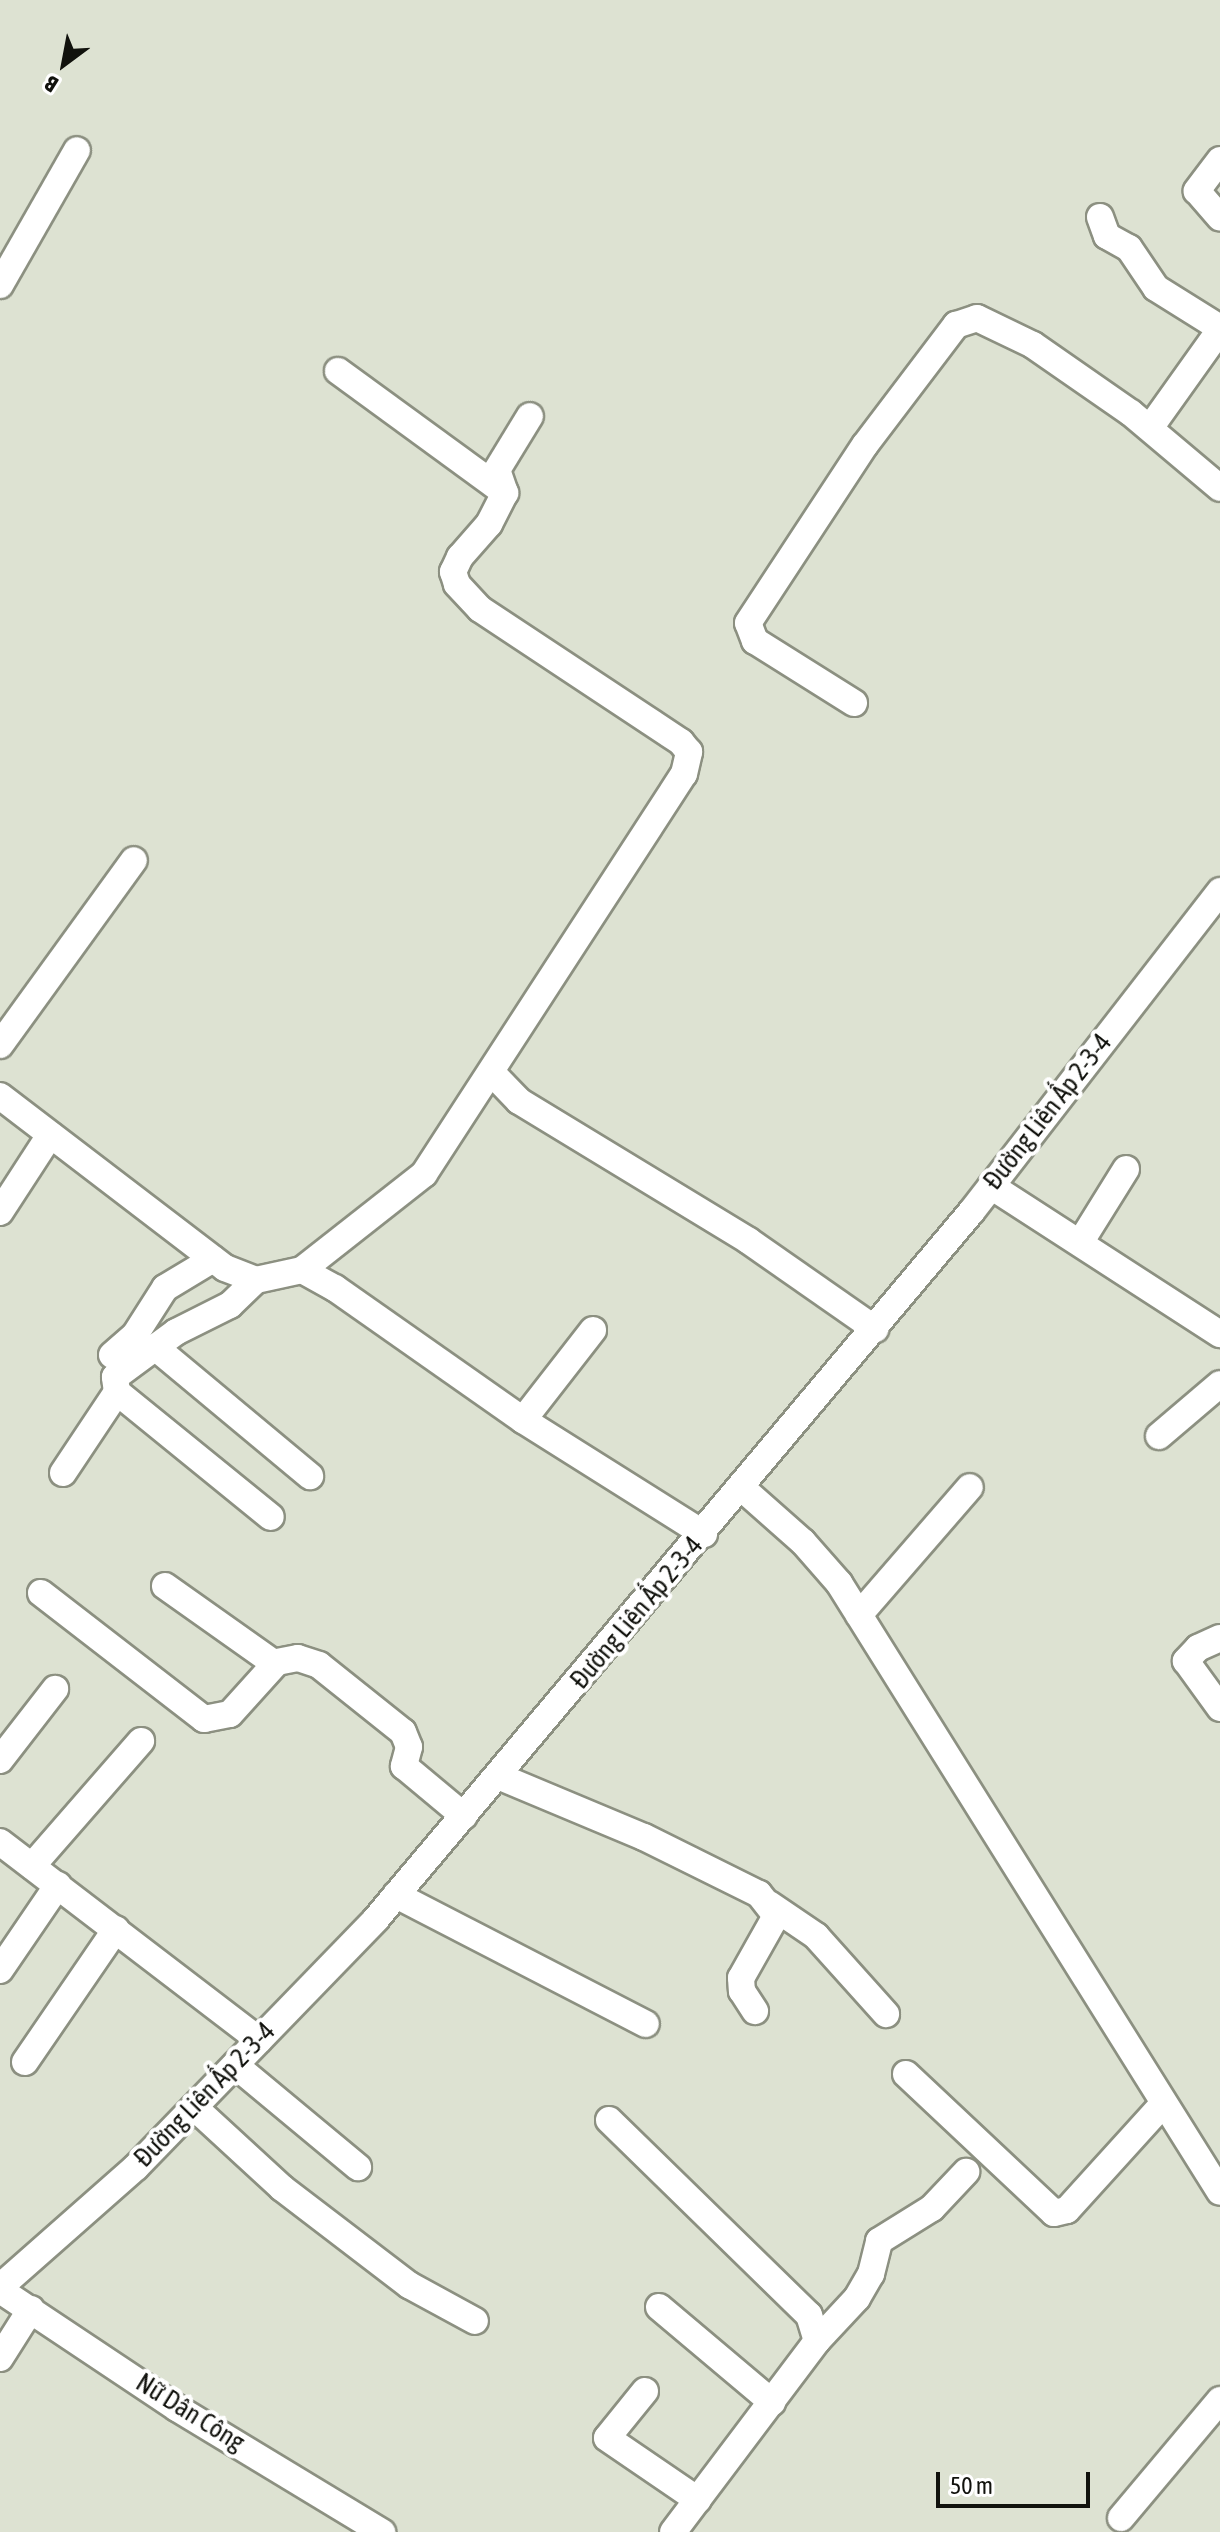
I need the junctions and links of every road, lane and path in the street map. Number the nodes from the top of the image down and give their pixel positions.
1 (77, 150) dead end
2 (1220, 160) edge
3 (1100, 217) dead end
4 (1220, 217) edge
5 (0, 285) edge
6 (1220, 329) edge
7 (338, 371) dead end
8 (530, 416) dead end
9 (1150, 428) junction
10 (1218, 481) edge
11 (505, 493) junction
12 (854, 703) dead end
13 (134, 860) dead end
14 (1220, 891) edge
15 (0, 1045) edge
16 (493, 1074) junction
17 (0, 1096) edge
18 (50, 1135) junction
19 (1126, 1169) dead end
20 (991, 1186) junction
21 (0, 1212) edge
22 (1080, 1243) junction
23 (213, 1259) junction
24 (302, 1270) junction
25 (256, 1280) junction
26 (875, 1329) junction
27 (593, 1330) dead end
28 (1220, 1334) edge
29 (155, 1347) junction
30 (112, 1355) dead end
31 (1220, 1384) edge
32 (117, 1392) junction
33 (523, 1420) junction
34 (1159, 1436) dead end
35 (63, 1473) dead end
36 (310, 1476) dead end
37 (970, 1487) dead end
38 (743, 1489) junction
39 (271, 1517) dead end
40 (704, 1534) junction
41 (165, 1586) dead end
42 (41, 1593) dead end
43 (859, 1615) junction
44 (1220, 1638) edge
45 (275, 1664) junction
46 (55, 1689) dead end
47 (1220, 1708) edge
48 (141, 1741) dead end
49 (0, 1760) edge
50 (498, 1776) junction
51 (464, 1816) junction
52 (0, 1842) edge
53 (32, 1866) junction
54 (58, 1885) junction
55 (396, 1895) junction
56 (769, 1904) junction
57 (116, 1929) junction
58 (0, 1970) edge
59 (755, 2011) dead end
60 (886, 2014) dead end
61 (646, 2024) dead end
62 (259, 2040) junction
63 (25, 2062) dead end
64 (235, 2065) junction
65 (906, 2074) dead end
66 (1164, 2103) junction
67 (194, 2107) junction
68 (609, 2120) dead end
69 (358, 2167) dead end
70 (966, 2172) dead end
71 (1220, 2192) edge
72 (0, 2288) edge
73 (659, 2307) dead end
74 (31, 2309) junction
75 (475, 2321) dead end
76 (817, 2341) junction
77 (0, 2358) edge
78 (645, 2391) dead end
79 (1220, 2400) edge
80 (772, 2402) junction
81 (698, 2500) junction
82 (1121, 2518) dead end
83 (382, 2532) edge
84 (673, 2532) edge

1 - 5 street
2 - 4 street
3 - 6 street
6 - 9 street
7 - 11 street
8 - 11 street
9 - 10 street
9 - 12 street
11 - 16 street
13 - 15 street
14 - 20 street, Đường Liên Ấp 2-3-4
16 - 24 street
16 - 26 street
17 - 18 street
18 - 21 street
18 - 23 street
19 - 22 street
20 - 22 street
20 - 26 street, Đường Liên Ấp 2-3-4
22 - 28 street
23 - 25 street
23 - 30 street
24 - 25 street
24 - 33 street
25 - 29 street
26 - 38 street, Đường Liên Ấp 2-3-4
27 - 33 street
29 - 32 street
29 - 36 street
31 - 34 street
32 - 35 street
32 - 39 street
33 - 40 street
37 - 43 street
38 - 40 street, Đường Liên Ấp 2-3-4
38 - 43 street
40 - 50 street, Đường Liên Ấp 2-3-4
41 - 45 street
42 - 45 street
43 - 66 street
44 - 47 street
45 - 51 street
46 - 49 street
48 - 53 street
50 - 51 street, Đường Liên Ấp 2-3-4
50 - 56 street
51 - 55 street, Đường Liên Ấp 2-3-4
52 - 53 street
53 - 54 street
54 - 57 street
54 - 58 street
55 - 61 street
55 - 62 street, Đường Liên Ấp 2-3-4
56 - 59 street
56 - 60 street
57 - 62 street
57 - 63 street
62 - 64 street, Đường Liên Ấp 2-3-4
64 - 67 street, Đường Liên Ấp 2-3-4
64 - 69 street
65 - 66 street
66 - 71 street
67 - 72 street, Đường Liên Ấp 2-3-4
67 - 75 street
68 - 76 street
70 - 76 street
72 - 74 street, Nữ Dân Công
73 - 80 street
74 - 77 street
74 - 83 street, Nữ Dân Công
76 - 80 street
78 - 81 street
79 - 82 street
80 - 81 street
81 - 84 street

